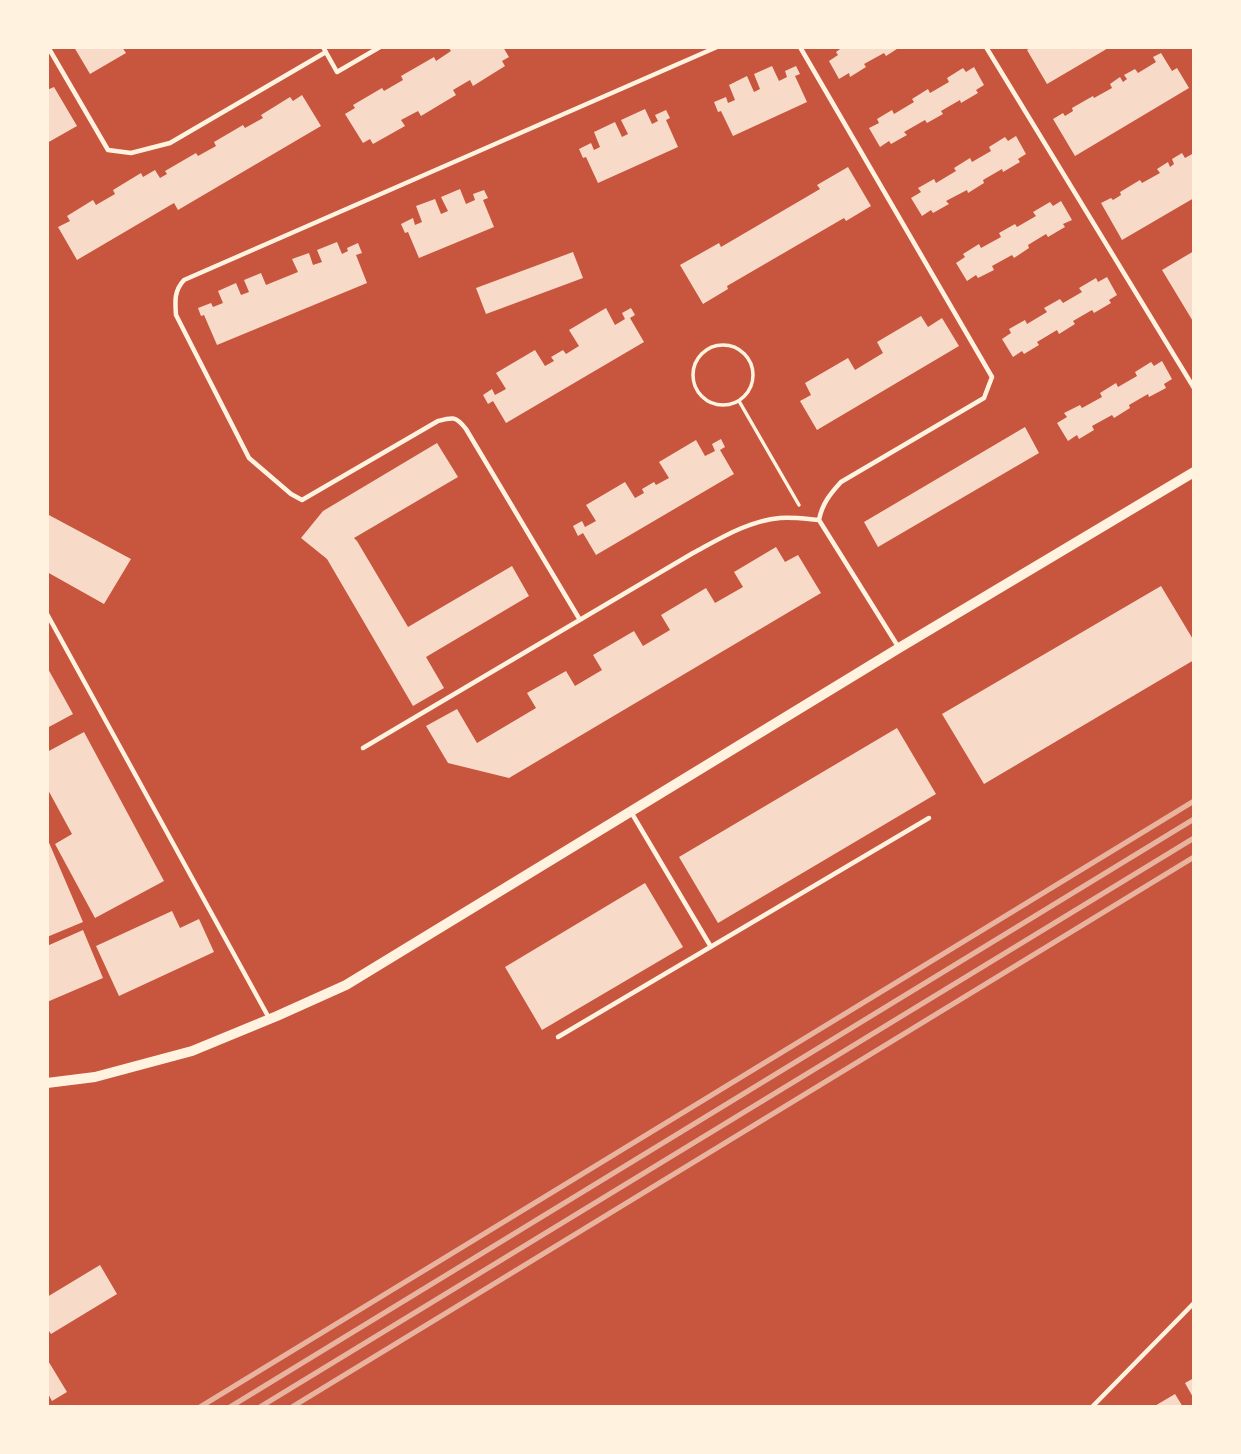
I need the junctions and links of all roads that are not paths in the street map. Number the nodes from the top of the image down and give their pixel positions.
1 (48, 47) edge
2 (380, 47) edge
3 (717, 47) edge
4 (800, 47) edge
5 (986, 47) edge
6 (325, 50) edge
7 (1194, 388) edge
8 (1194, 472) edge
9 (819, 520) junction
10 (47, 614) edge
11 (580, 620) junction
12 (899, 648) junction
13 (363, 748) dead end
14 (631, 811) junction
15 (929, 818) dead end
16 (711, 947) junction
17 (270, 1019) junction
18 (558, 1037) dead end
19 (47, 1083) edge
20 (1194, 1303) edge
21 (1092, 1407) edge

1 - 6 lane
2 - 6 lane
3 - 11 lane
4 - 9 lane
5 - 7 lane
8 - 12 street
9 - 11 lane
9 - 12 lane
10 - 17 lane
11 - 13 lane
12 - 14 street
14 - 16 lane
14 - 17 street
15 - 16 lane
16 - 18 lane
17 - 19 street
20 - 21 lane

